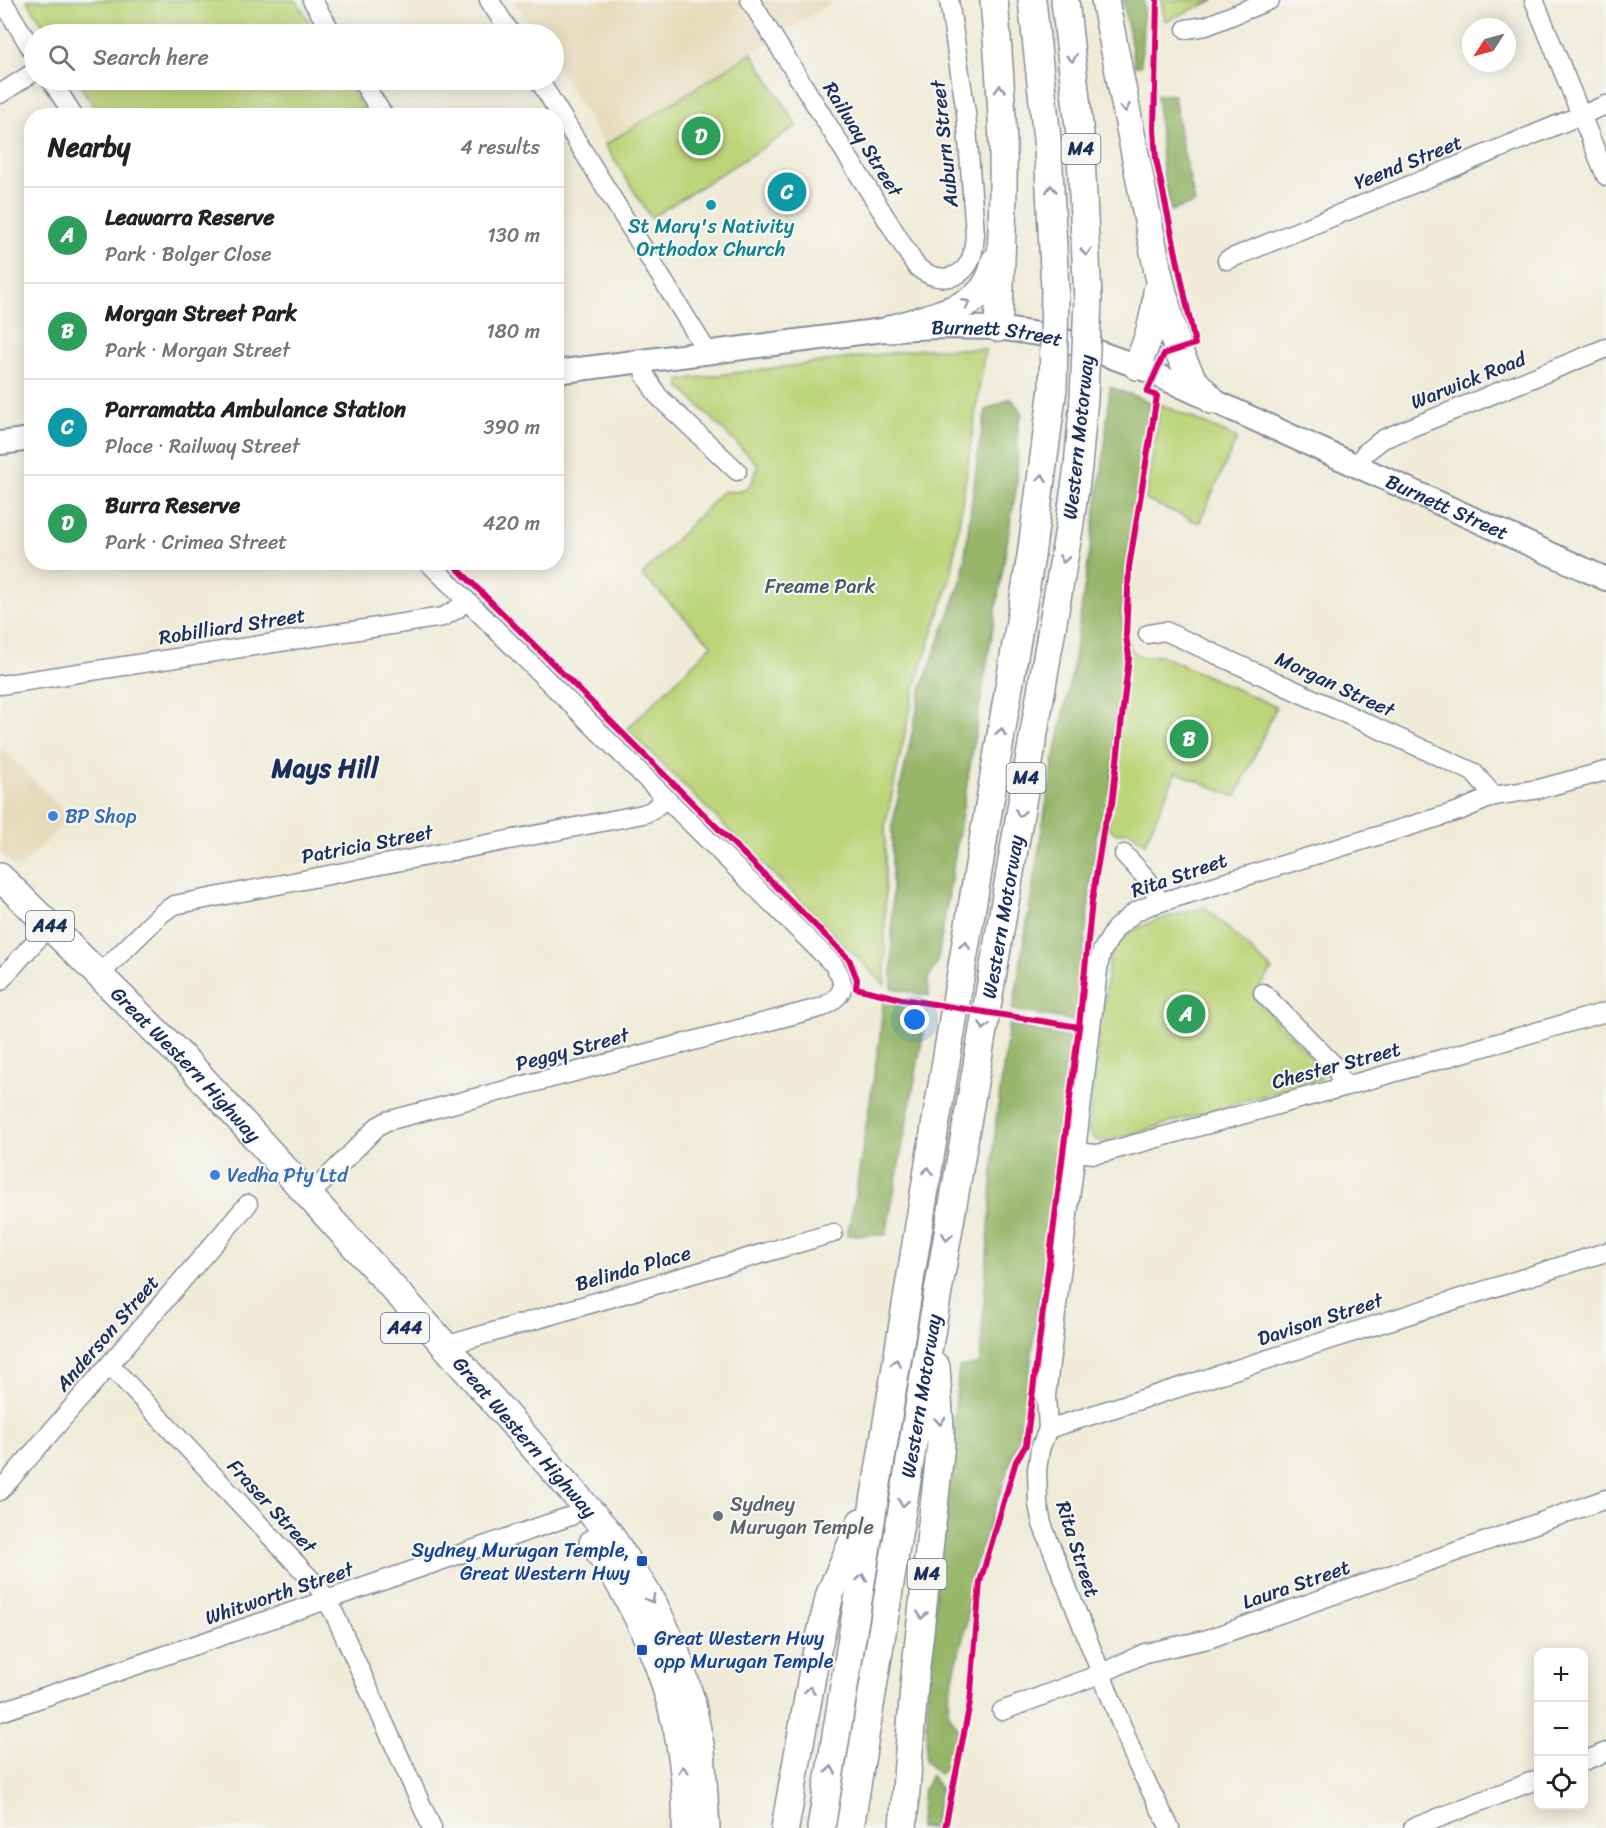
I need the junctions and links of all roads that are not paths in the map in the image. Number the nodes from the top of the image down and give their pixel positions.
1 (2, 0) edge
2 (312, 0) edge
3 (489, 0) edge
4 (750, 0) edge
5 (949, 0) edge
6 (994, 0) edge
7 (1032, 0) edge
8 (1065, 0) edge
9 (1105, 0) edge
10 (1270, 0) edge
11 (1534, 0) edge
12 (327, 24) edge
13 (505, 24) edge
14 (1186, 29) dead end
15 (24, 36) edge
16 (24, 78) edge
17 (57, 90) edge
18 (367, 90) edge
19 (545, 90) edge
20 (0, 94) edge
21 (1606, 105) edge
22 (69, 108) edge
23 (379, 108) edge
24 (556, 108) edge
25 (1581, 115) junction
26 (564, 120) edge
27 (1606, 176) edge
28 (1002, 216) junction
29 (1227, 260) dead end
30 (1158, 272) junction
31 (954, 275) joint
32 (998, 328) junction
33 (891, 330) junction
34 (1606, 348) edge
35 (708, 353) junction
36 (642, 361) junction
37 (1137, 366) junction
38 (564, 371) edge
39 (1212, 400) junction
40 (24, 440) edge
41 (0, 443) edge
42 (1358, 468) junction
43 (737, 471) dead end
44 (436, 570) edge
45 (1603, 574) edge
46 (466, 600) junction
47 (1148, 634) dead end
48 (0, 685) edge
49 (1606, 771) edge
50 (1494, 796) junction
51 (666, 799) junction
52 (1124, 854) dead end
53 (0, 877) edge
54 (0, 897) edge
55 (1160, 902) junction
56 (40, 936) junction
57 (99, 975) junction
58 (0, 981) edge
59 (1263, 993) dead end
60 (1606, 1012) edge
61 (1343, 1087) junction
62 (1077, 1152) junction
63 (308, 1197) junction
64 (248, 1204) dead end
65 (833, 1233) dead end
66 (1606, 1252) edge
67 (933, 1321) junction
68 (445, 1346) junction
69 (110, 1365) junction
70 (1048, 1429) junction
71 (878, 1483) junction
72 (0, 1491) edge
73 (1606, 1499) edge
74 (571, 1516) junction
75 (327, 1600) junction
76 (1100, 1674) junction
77 (1002, 1711) dead end
78 (0, 1712) edge
79 (1606, 1752) edge
80 (1588, 1759) edge
81 (1534, 1782) edge
82 (1455, 1821) edge
83 (432, 1828) edge
84 (686, 1828) edge
85 (706, 1828) edge
86 (785, 1828) edge
87 (821, 1828) edge
88 (850, 1828) edge
89 (903, 1828) edge
90 (1170, 1828) edge
91 (1413, 1828) edge

1 - 15 street
2 - 12 street
3 - 13 street
4 - 31 street, Railway Street
5 - 31 street, Auburn Street
28 -> 6 highway
71 -> 7 highway, Western Motorway / M4, bridge
8 -> 67 highway, Western Motorway / M4, bridge
9 -> 30 highway, M4
10 - 14 street
11 - 25 street
16 - 20 street
17 - 22 street
18 - 23 street
19 - 24 street
21 - 25 street, Yeend Street
25 - 27 street
25 - 29 street, Yeend Street
26 - 35 street
28 - 32 highway
33 -> 28 highway
30 - 37 highway, M4
30 - 39 highway, M4
32 - 33 main road, Burnett Street
32 - 37 main road, Burnett Street
33 - 35 main road, Burnett Street
34 - 42 street, Warwick Road
35 - 36 main road, Burnett Street
36 - 38 main road, Burnett Street
36 - 43 street
37 - 39 main road, Burnett Street
39 - 42 main road, Burnett Street
40 - 41 main road
42 - 45 main road, Burnett Street
44 - 46 street
46 - 48 street, Robilliard Street
46 - 51 street
47 - 50 street, Morgan Street
49 - 50 street, Rita Street
50 - 55 street, Rita Street
51 - 57 street, Patricia Street
51 - 63 street, Peggy Street
52 - 55 street
53 - 57 highway, Great Western Highway / A44
54 - 56 highway, Great Western Highway / A44
55 - 62 street, Rita Street
56 - 58 street
56 - 74 highway, Great Western Highway / A44
57 - 63 highway, Great Western Highway / A44
59 - 61 street
60 - 61 street, Chester Street
61 - 62 street, Chester Street
62 - 70 street, Rita Street
63 - 68 highway, Great Western Highway / A44
64 - 69 street, Anderson Street
65 - 68 street, Belinda Place
66 - 70 street, Davison Street
67 -> 88 highway, Western Motorway / M4
67 -> 89 highway, M4
68 -> 85 highway, Great Western Highway / A44
69 - 72 street, Anderson Street
69 - 75 street, Fraser Street
70 - 76 street, Rita Street
86 -> 71 highway, M4
87 -> 71 highway, Western Motorway / M4
73 - 76 street, Laura Street
74 - 75 street, Whitworth Street
84 -> 74 highway, Great Western Highway / A44
75 - 78 street, Whitworth Street
75 - 83 street, Fraser Street
76 - 77 street, Laura Street
76 - 90 street, Rita Street
79 - 80 street
81 - 82 street
82 - 91 street

